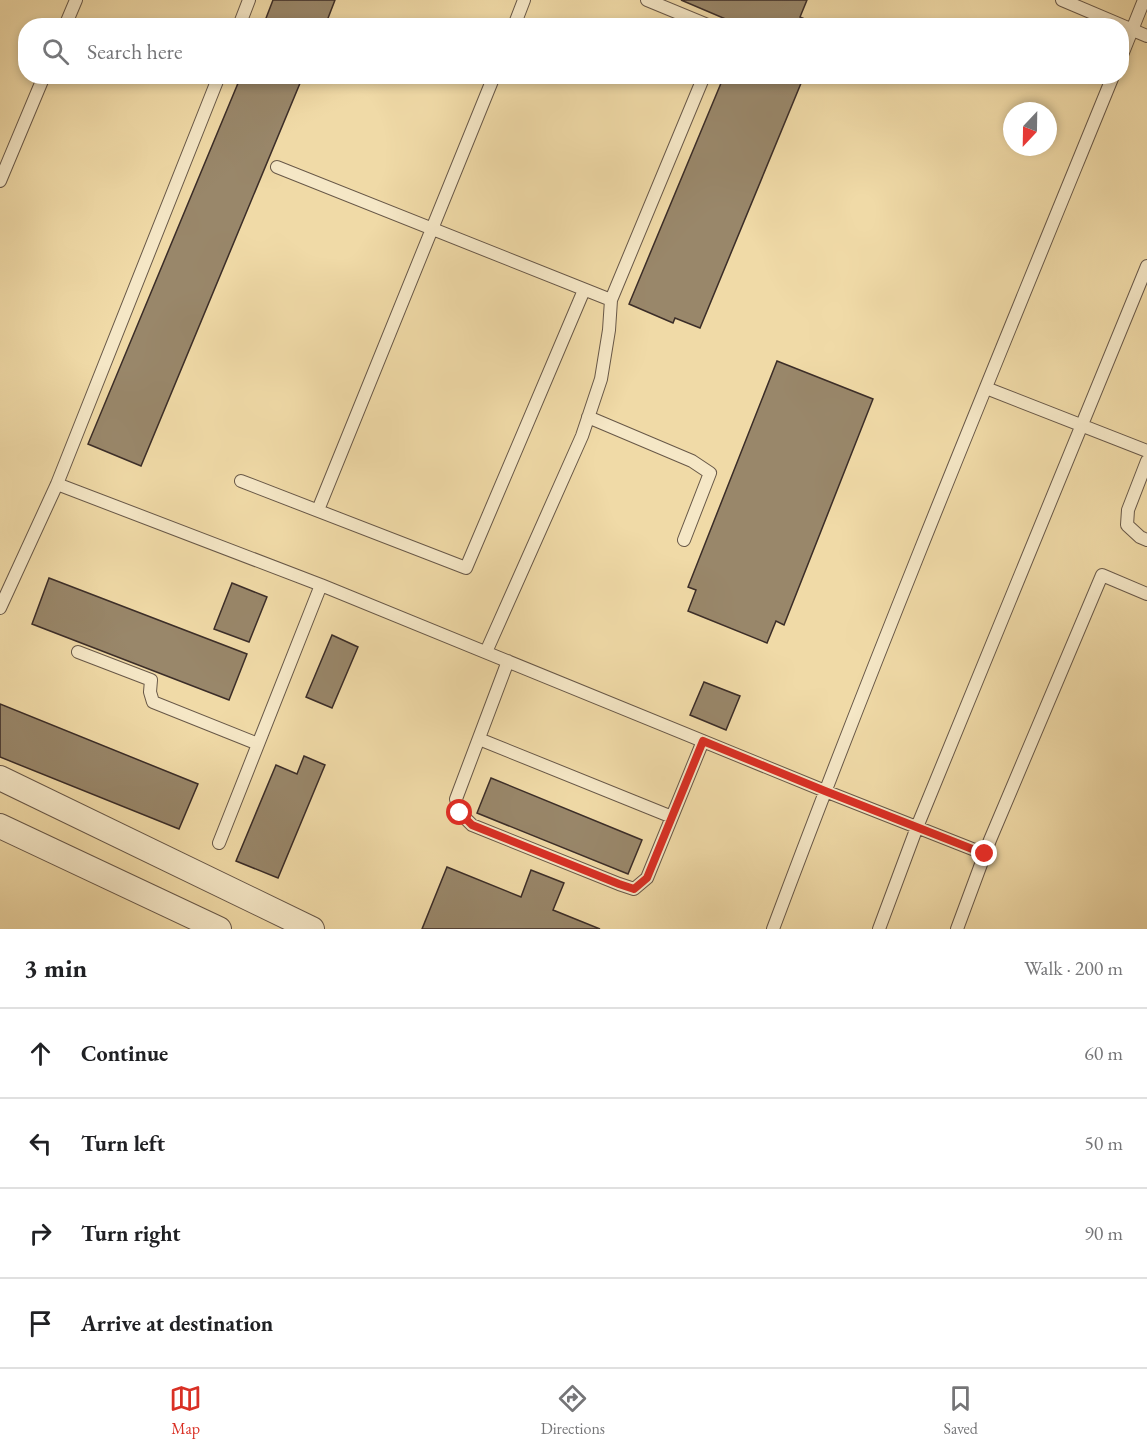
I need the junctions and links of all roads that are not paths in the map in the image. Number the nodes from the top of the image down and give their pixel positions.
1 (76, 0) edge
2 (249, 0) edge
3 (524, 0) edge
4 (647, 0) edge
5 (1062, 0) edge
6 (1144, 0) edge
7 (68, 18) edge
8 (242, 18) edge
9 (517, 18) edge
10 (691, 18) edge
11 (1105, 18) edge
12 (1129, 28) edge
13 (1132, 29) junction
14 (1147, 36) edge
15 (1129, 37) edge
16 (41, 84) edge
17 (216, 84) edge
18 (491, 84) edge
19 (701, 84) edge
20 (1110, 84) edge
21 (277, 167) dead end
22 (0, 181) edge
23 (432, 229) junction
24 (1147, 266) edge
25 (584, 290) junction
26 (610, 300) junction
27 (986, 388) junction
28 (588, 417) junction
29 (1082, 426) junction
30 (1147, 451) edge
31 (1147, 461) edge
32 (241, 481) dead end
33 (57, 484) junction
34 (318, 510) junction
35 (684, 540) dead end
36 (1147, 540) edge
37 (321, 585) junction
38 (1147, 594) edge
39 (0, 608) edge
40 (78, 652) dead end
41 (486, 652) junction
42 (508, 661) junction
43 (479, 739) junction
44 (703, 741) junction
45 (258, 744) junction
46 (0, 778) edge
47 (825, 791) junction
48 (672, 817) junction
49 (0, 825) edge
50 (917, 827) junction
51 (219, 843) dead end
52 (985, 854) junction
53 (219, 929) edge
54 (312, 929) edge
55 (773, 929) edge
56 (879, 929) edge
57 (957, 929) edge

1 - 7 lane
2 - 8 lane
3 - 9 lane
4 - 10 lane
5 - 11 lane
6 - 13 lane
12 - 13 lane
13 - 14 lane
13 - 15 lane
16 - 22 lane
17 - 33 lane
18 - 23 lane
19 - 26 lane
20 - 27 lane
21 - 23 lane
23 - 25 lane
23 - 34 lane
24 - 29 lane
25 - 26 lane
25 - 34 lane
26 - 28 lane
27 - 29 lane
27 - 47 lane
28 - 35 lane
28 - 41 lane
29 - 30 lane
29 - 50 lane
31 - 36 lane
32 - 34 lane
33 - 37 lane
33 - 39 lane
37 - 41 lane
37 - 45 lane
38 - 52 lane
40 - 45 lane
41 - 42 lane
42 - 43 lane
42 - 44 lane
43 - 48 lane
43 - 48 lane
44 - 47 lane
44 - 48 lane
45 - 51 lane
46 - 54 street
47 - 50 lane
47 - 55 lane
49 - 53 street
50 - 52 lane
50 - 56 lane
52 - 57 lane

